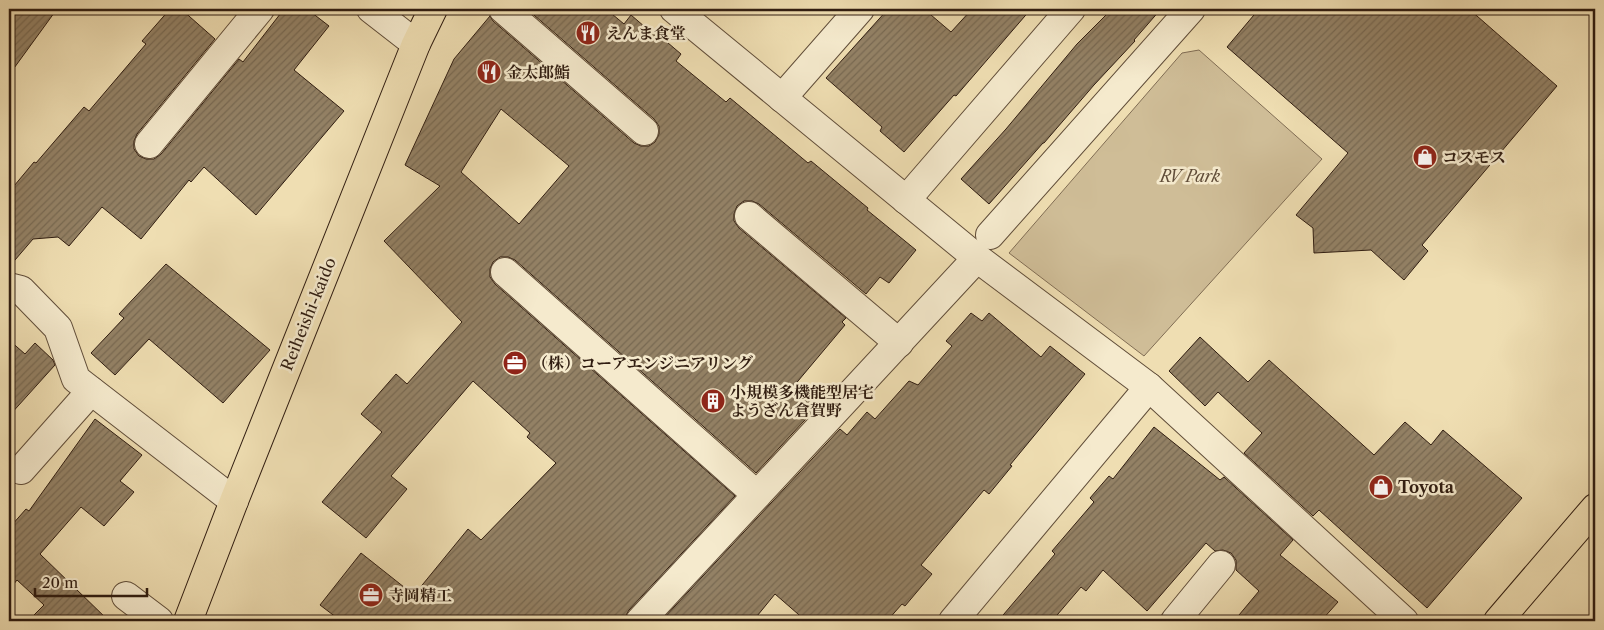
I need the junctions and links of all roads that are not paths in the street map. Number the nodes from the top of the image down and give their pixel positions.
1 (260, 9) edge
2 (371, 9) edge
3 (433, 9) edge
4 (503, 9) edge
5 (674, 9) edge
6 (860, 9) edge
7 (1071, 9) edge
8 (1191, 9) edge
9 (416, 44) junction
10 (782, 98) junction
11 (644, 131) dead end
12 (149, 144) dead end
13 (906, 200) junction
14 (749, 216) dead end
15 (990, 235) dead end
16 (977, 258) junction
17 (506, 272) dead end
18 (9, 287) edge
19 (898, 343) junction
20 (1149, 387) junction
21 (91, 390) junction
22 (20, 470) dead end
23 (757, 495) junction
24 (234, 501) junction
25 (1595, 508) edge
26 (1221, 565) dead end
27 (126, 596) dead end
28 (1503, 620) edge
29 (159, 621) edge
30 (188, 621) edge
31 (640, 621) edge
32 (953, 621) edge
33 (1175, 621) edge
34 (1404, 621) edge

1 - 12 street
2 - 9 street
3 - 9 main road, Reiheishi-kaido
4 - 11 street
5 - 10 street
6 - 10 street
7 - 13 street
8 - 15 street
9 - 24 main road, Reiheishi-kaido
10 - 13 street
13 - 16 street
14 - 19 street
16 - 19 street
16 - 20 street
17 - 23 street
18 - 21 street
19 - 23 street
20 - 32 street
20 - 34 street
21 - 22 street
21 - 24 street
23 - 31 street
24 - 30 main road, Reiheishi-kaido
25 - 28 main road
26 - 33 street
27 - 29 street

